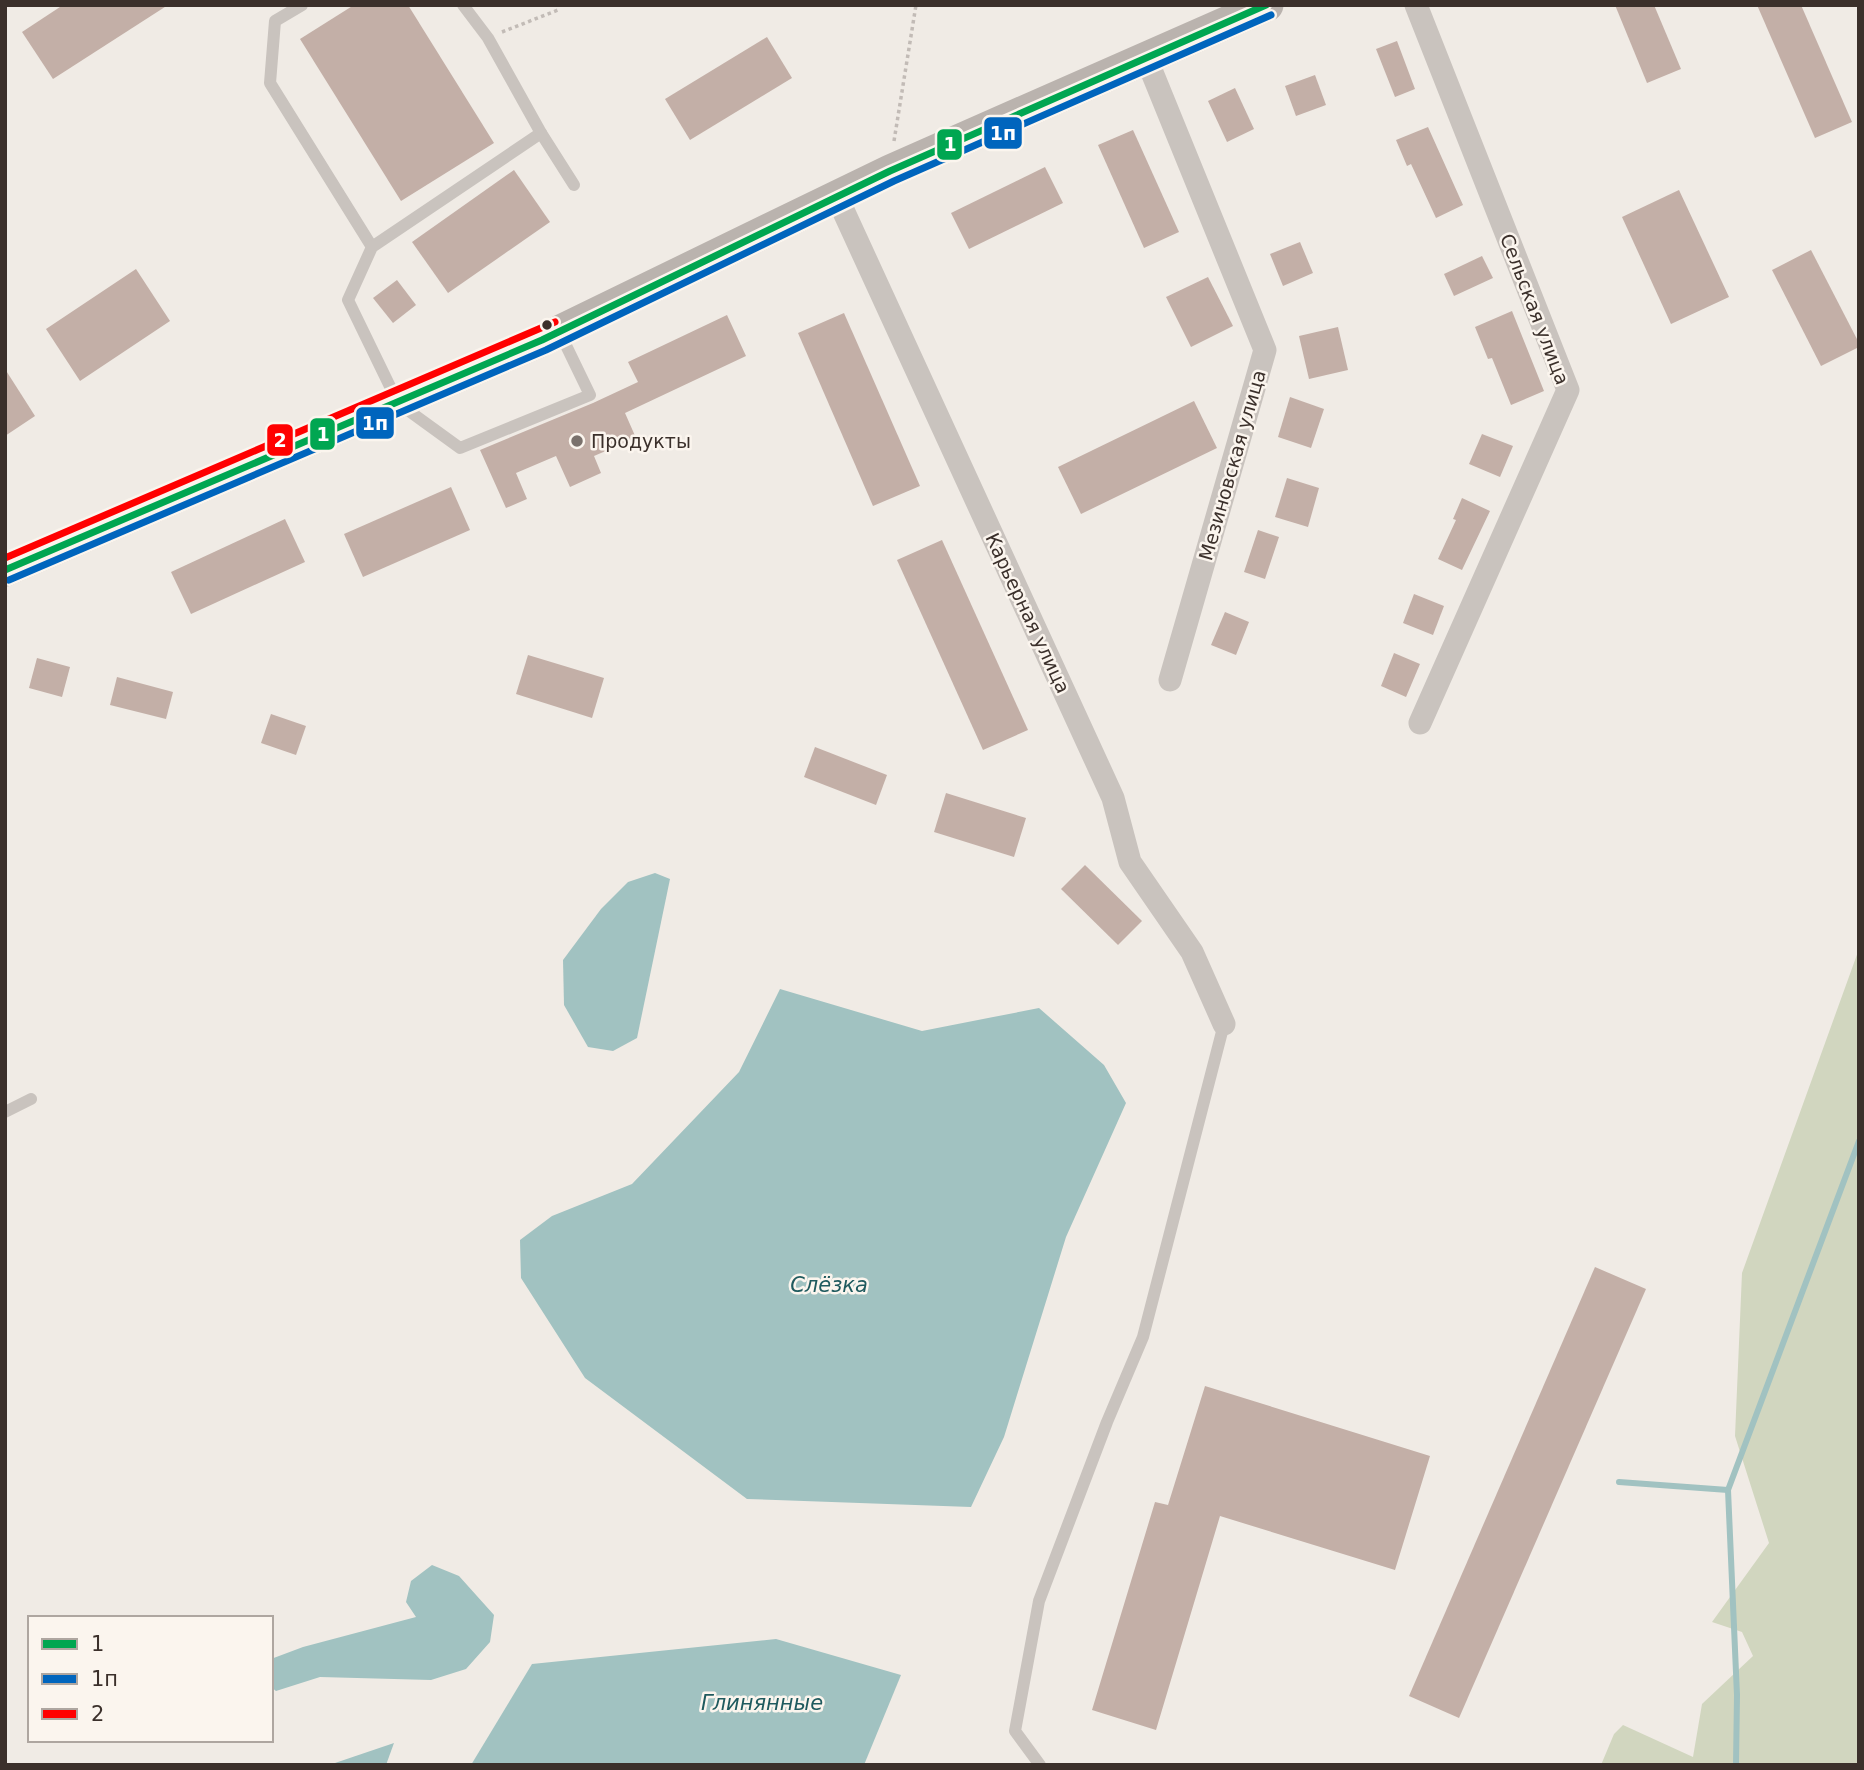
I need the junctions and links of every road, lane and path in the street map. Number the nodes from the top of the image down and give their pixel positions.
1 (302, 5) edge
2 (463, 5) edge
3 (916, 5) edge
4 (1268, 5) edge
5 (1416, 5) edge
6 (558, 10) dead end
7 (488, 38) junction
8 (1147, 60) junction
9 (541, 133) junction
10 (891, 171) junction
11 (574, 185) dead end
12 (837, 197) junction
13 (372, 247) junction
14 (559, 332) junction
15 (398, 403) junction
16 (5, 570) edge
17 (1170, 680) dead end
18 (1420, 723) dead end
19 (1224, 1024) joint
20 (31, 1099) dead end
21 (5, 1112) edge
22 (1040, 1765) edge

1 - 13 lane
2 - 7 lane
3 - 10 path
4 - 8 main road
5 - 18 street, Сельская улица
6 - 7 path
7 - 9 lane
8 - 10 main road
8 - 17 street, Мезиновская улица
9 - 11 lane
9 - 13 lane
10 - 12 main road
12 - 14 main road
12 - 19 street, Карьерная улица
13 - 15 lane
14 - 15 main road
14 - 15 lane
15 - 16 main road
19 - 22 lane
20 - 21 lane

